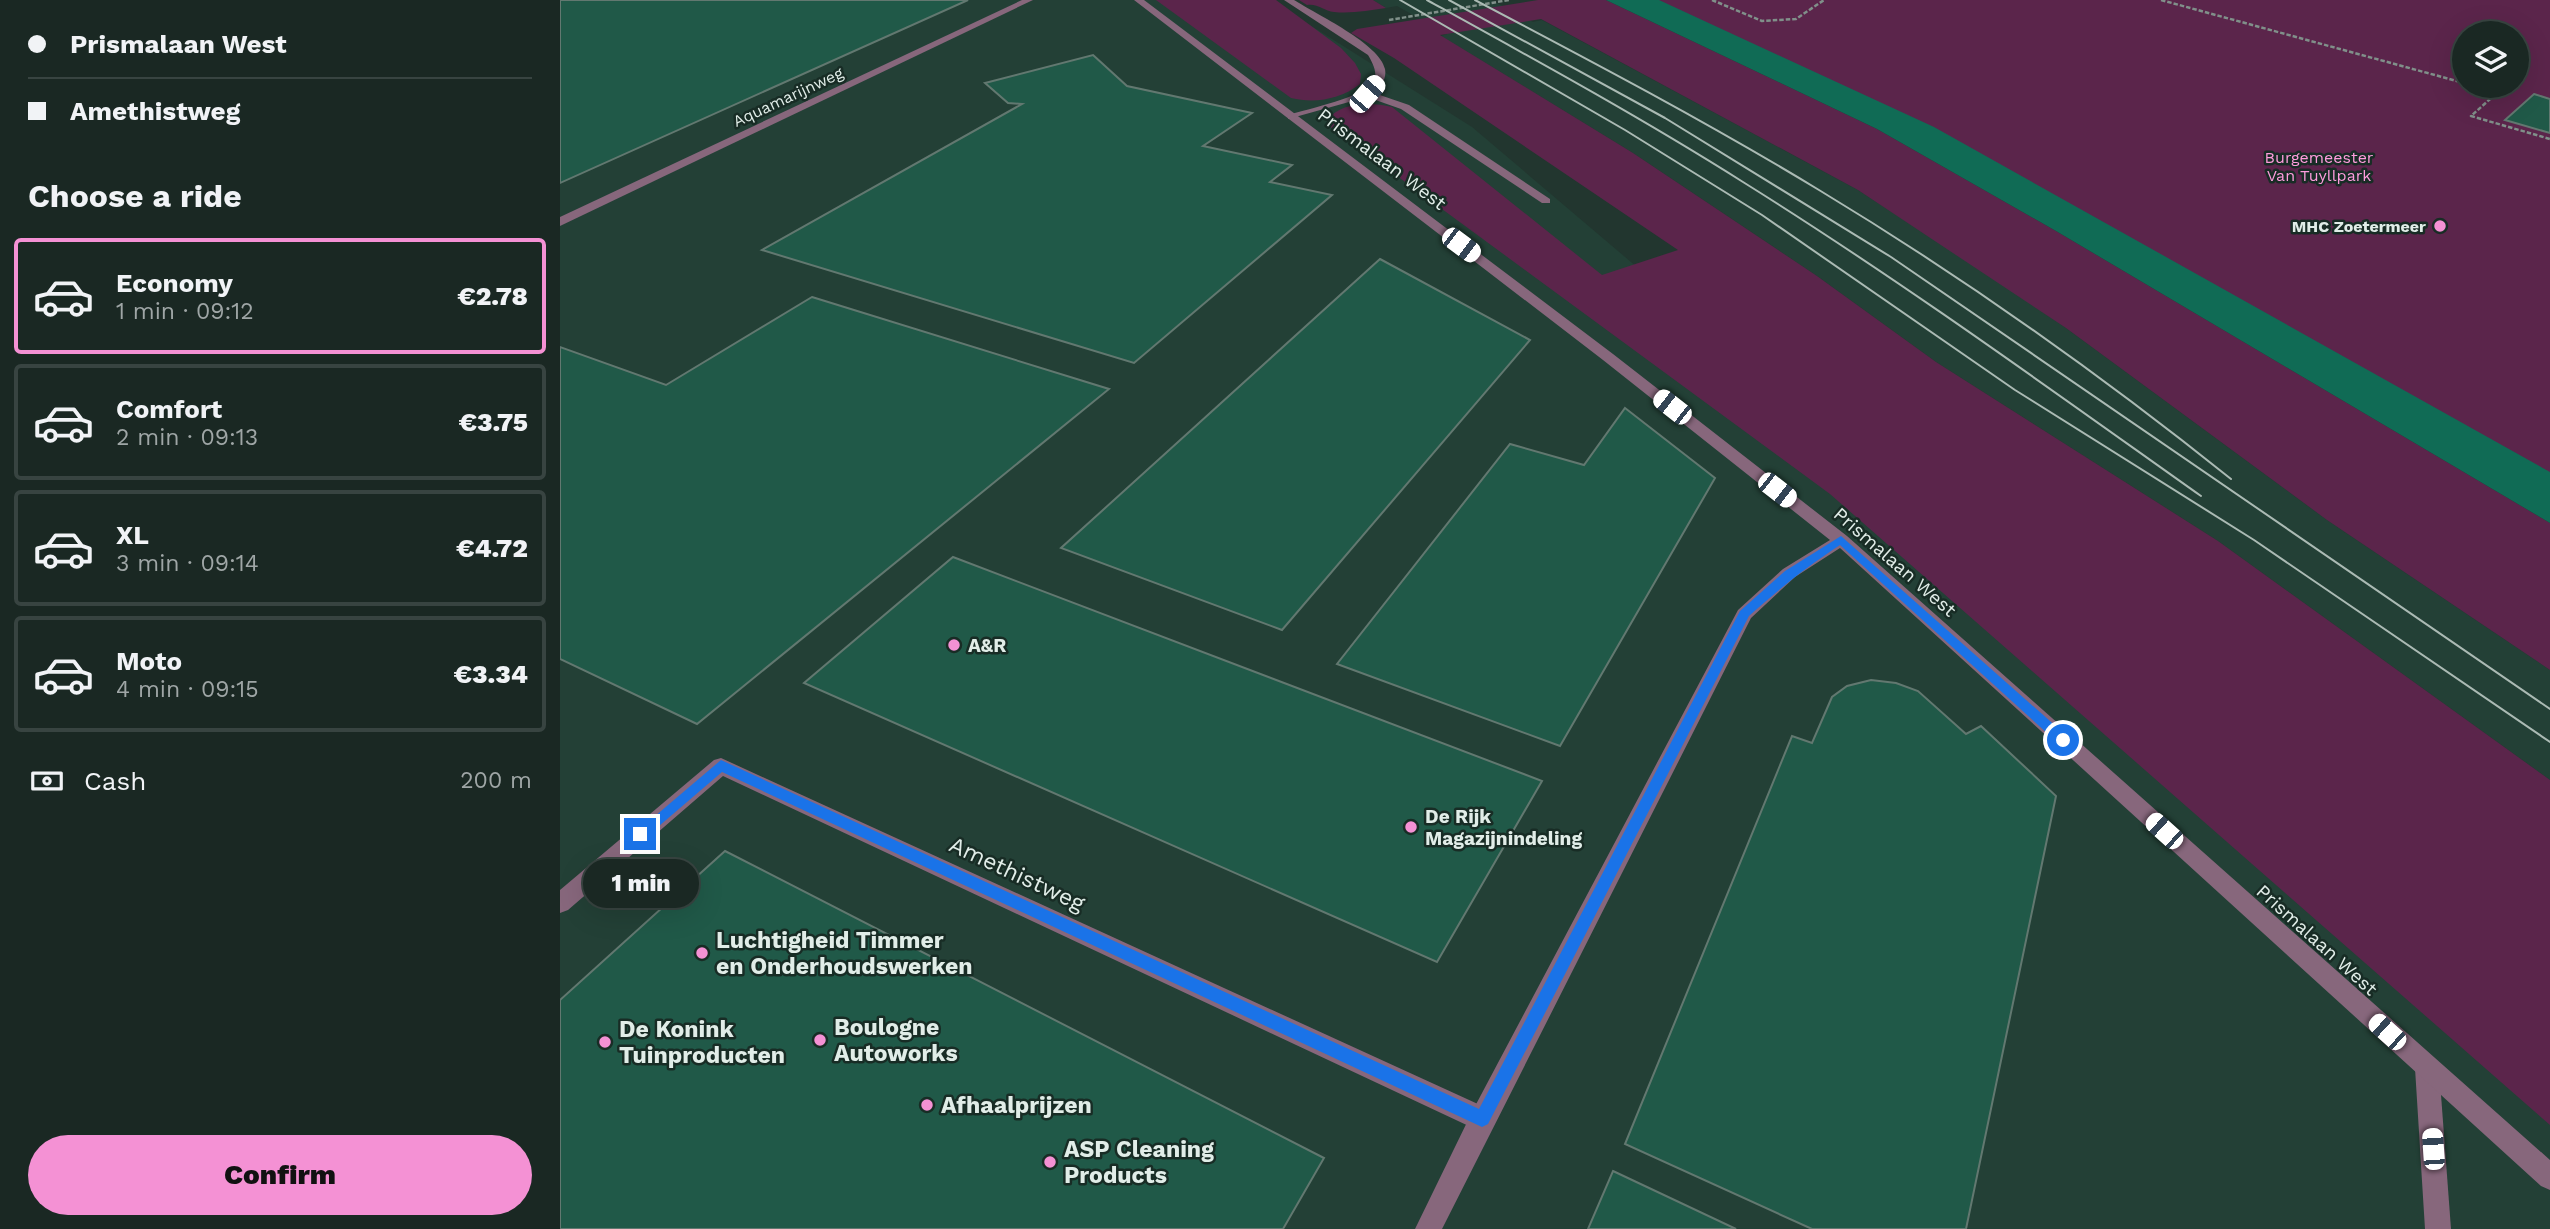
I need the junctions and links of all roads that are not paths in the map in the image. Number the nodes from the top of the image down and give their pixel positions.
1 (1029, 0) edge
2 (1138, 0) edge
3 (1288, 0) edge
4 (1367, 94) junction
5 (1292, 117) junction
6 (1546, 201) dead end
7 (560, 222) edge
8 (1841, 540) junction
9 (560, 903) edge
10 (2427, 1068) junction
11 (1482, 1119) junction
12 (2550, 1177) edge
13 (1428, 1229) edge
14 (2438, 1229) edge

1 - 7 street, Aquamarijnweg
2 - 5 street, Prismalaan West
3 - 4 street
4 - 5 street
4 - 6 street
5 - 8 street, Prismalaan West
8 - 10 street, Prismalaan West
8 - 11 street
9 - 11 street, Amethistweg
10 - 12 street, Prismalaan West
10 - 14 street
11 - 13 street

